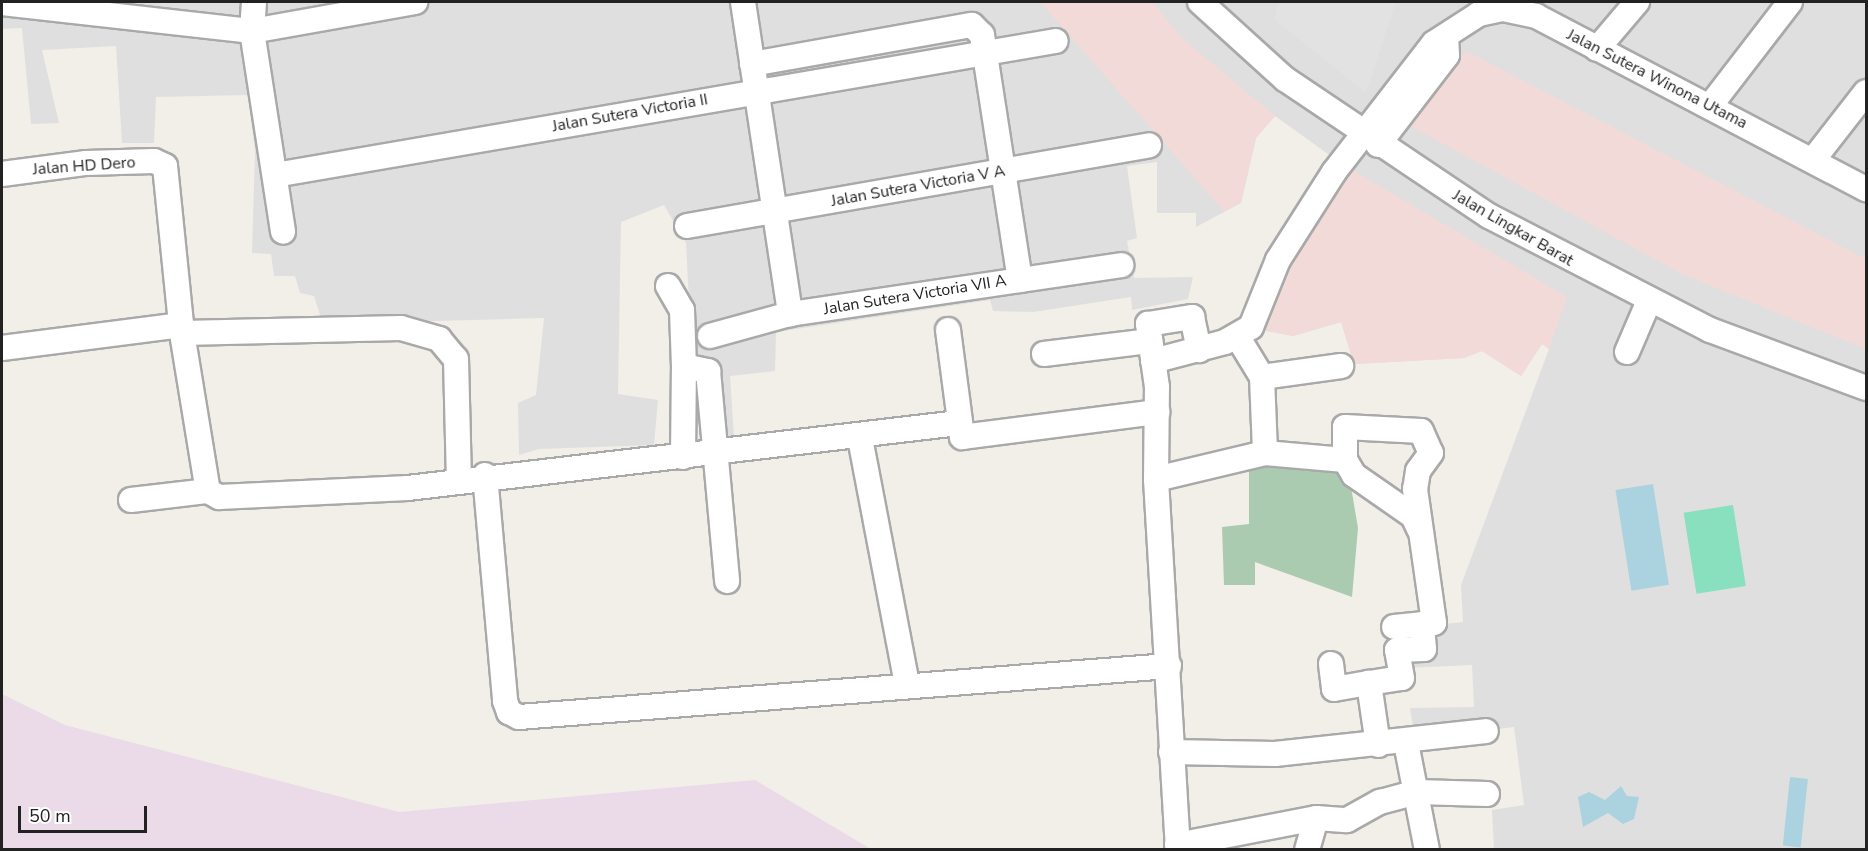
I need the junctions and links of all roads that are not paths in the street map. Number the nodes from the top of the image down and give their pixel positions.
1 (254, 2) edge
2 (415, 2) edge
3 (743, 2) edge
4 (1200, 2) edge
5 (1637, 2) edge
6 (1790, 2) edge
7 (2, 3) edge
8 (252, 31) junction
9 (1056, 41) dead end
10 (1597, 49) junction
11 (985, 53) junction
12 (752, 64) junction
13 (756, 92) junction
14 (1866, 92) edge
15 (1710, 106) junction
16 (1371, 140) junction
17 (1149, 145) dead end
18 (1813, 160) junction
19 (1004, 171) junction
20 (2, 174) edge
21 (275, 175) junction
22 (1866, 189) edge
23 (774, 211) junction
24 (687, 226) dead end
25 (284, 232) dead end
26 (1121, 265) dead end
27 (1020, 280) junction
28 (668, 286) dead end
29 (1649, 301) junction
30 (790, 314) junction
31 (182, 329) junction
32 (948, 330) dead end
33 (710, 336) dead end
34 (1238, 336) junction
35 (2, 348) edge
36 (1200, 350) junction
37 (1151, 351) junction
38 (1627, 352) dead end
39 (1044, 354) dead end
40 (684, 366) junction
41 (1341, 366) dead end
42 (1262, 377) junction
43 (1866, 388) edge
44 (1157, 412) junction
45 (959, 423) junction
46 (860, 438) junction
47 (1265, 453) junction
48 (714, 454) junction
49 (683, 457) junction
50 (1345, 460) junction
51 (484, 475) junction
52 (459, 478) junction
53 (1156, 479) junction
54 (208, 492) junction
55 (131, 500) dead end
56 (1419, 529) junction
57 (727, 581) dead end
58 (1422, 624) junction
59 (1394, 627) dead end
60 (1331, 664) dead end
61 (1169, 666) junction
62 (1369, 683) junction
63 (906, 684) junction
64 (1486, 731) dead end
65 (1406, 742) junction
66 (1378, 745) junction
67 (1172, 752) junction
68 (1417, 792) junction
69 (1487, 794) dead end
70 (1316, 818) junction
71 (1177, 847) edge
72 (1307, 849) edge
73 (1427, 849) edge

1 - 8 street
2 - 8 street
3 - 12 street
4 - 16 street, Jalan Lingkar Barat
5 - 10 street
6 - 15 street
7 - 8 street
8 - 21 street
9 - 11 street, Jalan Sutera Victoria II
10 - 15 street, Jalan Sutera Winona Utama
10 - 16 street, Jalan Sutera Winona Utama
11 - 12 street
11 - 13 street, Jalan Sutera Victoria II
11 - 19 street
12 - 13 street
13 - 21 street, Jalan Sutera Victoria II
13 - 23 street
14 - 18 street
15 - 18 street, Jalan Sutera Winona Utama
16 - 29 street, Jalan Lingkar Barat
16 - 34 street, Jalan Sutera Winona Utama
17 - 19 street, Jalan Sutera Victoria V A
18 - 22 street, Jalan Sutera Winona Utama
19 - 23 street, Jalan Sutera Victoria V A
19 - 27 street
20 - 31 street, Jalan HD Dero
21 - 25 street
23 - 24 street, Jalan Sutera Victoria V A
23 - 30 street
26 - 27 street, Jalan Sutera Victoria VII A
27 - 30 street, Jalan Sutera Victoria VII A
28 - 40 street
29 - 38 street
29 - 43 street, Jalan Lingkar Barat
30 - 33 street, Jalan Sutera Victoria VII A
31 - 35 street
31 - 52 street
31 - 54 street
32 - 45 street
34 - 36 street
34 - 42 street
36 - 37 street
36 - 37 street
37 - 39 street
37 - 44 street
40 - 48 street
40 - 49 street
41 - 42 street
42 - 47 street
44 - 45 street
44 - 53 street
45 - 46 street
46 - 48 street
46 - 63 street
47 - 50 street
47 - 53 street
48 - 49 street
48 - 57 street
49 - 51 street
50 - 56 street
50 - 56 street
51 - 52 street
51 - 63 street
52 - 54 street
53 - 61 street
54 - 55 street
56 - 58 street
58 - 59 street
58 - 62 street
60 - 62 street
61 - 63 street
61 - 67 street
62 - 66 street
64 - 65 street
65 - 66 street
65 - 68 street
66 - 67 street
67 - 71 street
68 - 69 street
68 - 70 street
68 - 73 street
70 - 71 street
70 - 72 street

